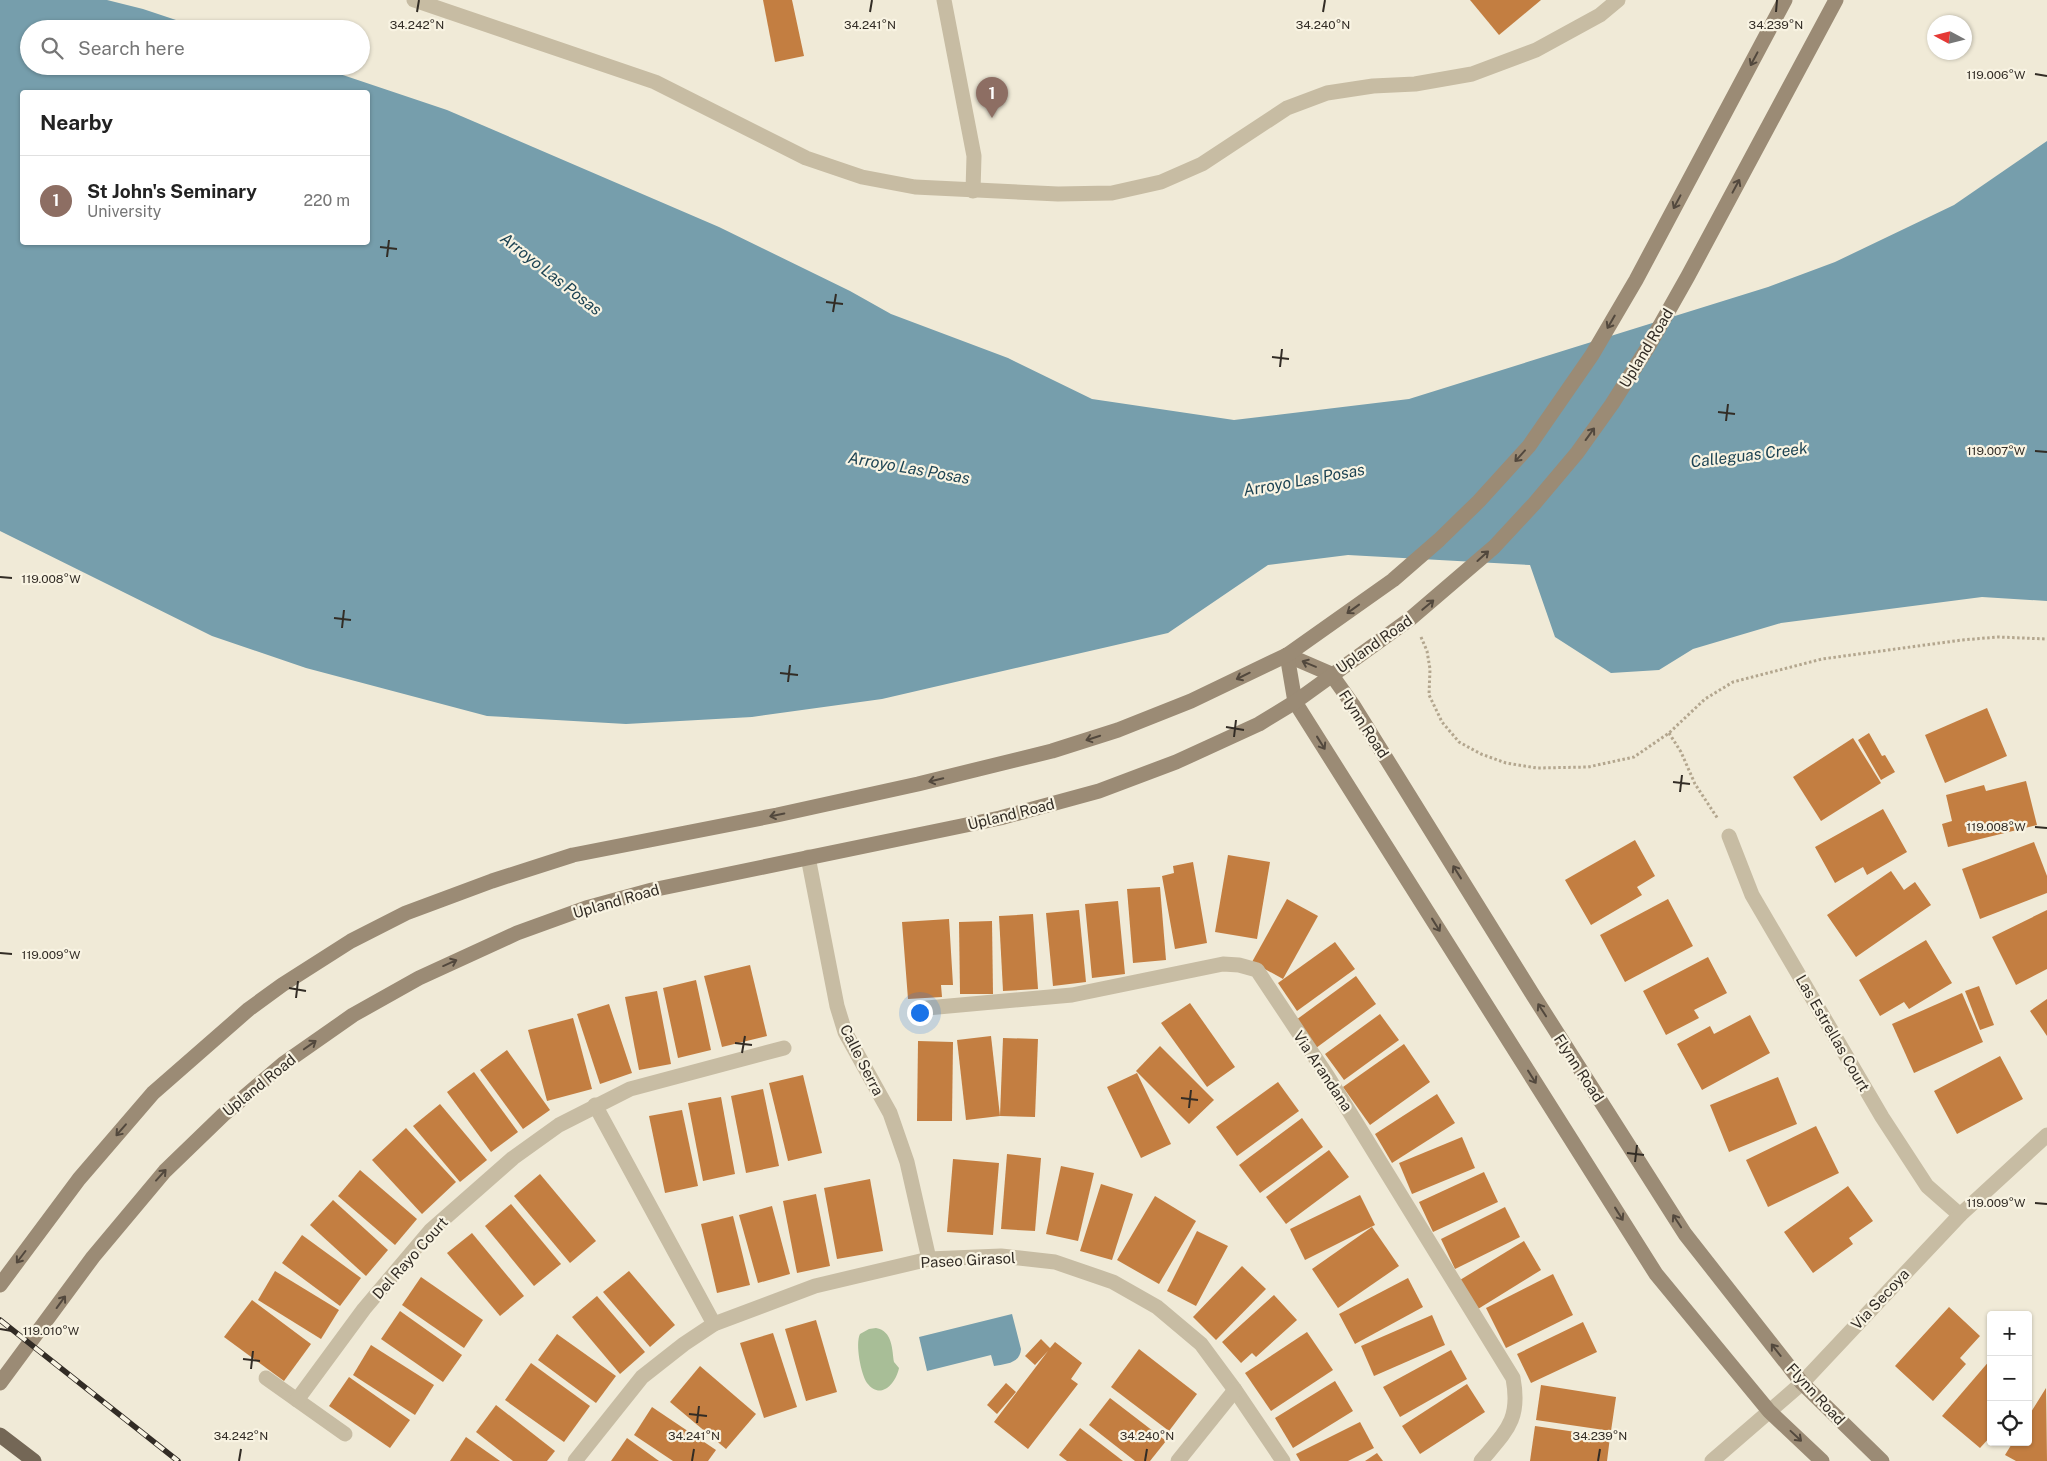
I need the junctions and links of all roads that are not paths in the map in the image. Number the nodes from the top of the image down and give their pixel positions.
1 (414, 0) edge
2 (944, 0) edge
3 (1618, 0) edge
4 (1785, 0) edge
5 (1836, 0) edge
6 (973, 191) junction
7 (1287, 655) junction
8 (1332, 674) junction
9 (1294, 702) junction
10 (1729, 836) road end
11 (808, 857) junction
12 (927, 1008) dead end
13 (784, 1048) dead end
14 (595, 1105) junction
15 (2047, 1136) edge
16 (1960, 1215) junction
17 (929, 1259) junction
18 (0, 1285) edge
19 (714, 1324) junction
20 (266, 1378) dead end
21 (1802, 1382) junction
22 (0, 1383) edge
23 (1236, 1390) junction
24 (297, 1400) junction
25 (1769, 1411) junction
26 (345, 1434) dead end
27 (0, 1435) edge
28 (34, 1461) edge
29 (575, 1461) edge
30 (1178, 1461) edge
31 (1283, 1461) edge
32 (1481, 1461) edge
33 (1712, 1461) edge
34 (1822, 1461) edge
35 (1882, 1461) edge

1 - 6 street
2 - 6 street
3 - 6 street
4 -> 7 main road
8 -> 5 main road, Upland Road
8 -> 7 main road, Flynn Road
7 - 9 main road
7 -> 18 main road
8 - 9 main road, Upland Road
21 -> 8 main road, Flynn Road
9 - 11 main road, Upland Road
9 -> 25 main road
10 - 16 street, Las Estrellas Court
11 - 17 street, Calle Serra
22 -> 11 main road, Upland Road
12 - 32 street, Via Arandana
13 - 14 street, Del Rayo Court
14 - 19 street
14 - 24 street, Del Rayo Court
15 - 16 street, Via Secoya
16 - 21 street, Via Secoya
17 - 19 street, Paseo Girasol
17 - 23 street, Paseo Girasol
19 - 29 street, Paseo Girasol
20 - 24 street
21 - 25 street, Via Secoya
21 - 35 main road, Flynn Road
23 - 30 street
23 - 31 street, Paseo Girasol
24 - 26 street
25 - 33 street, Via Secoya
25 -> 34 main road
27 - 28 main road

